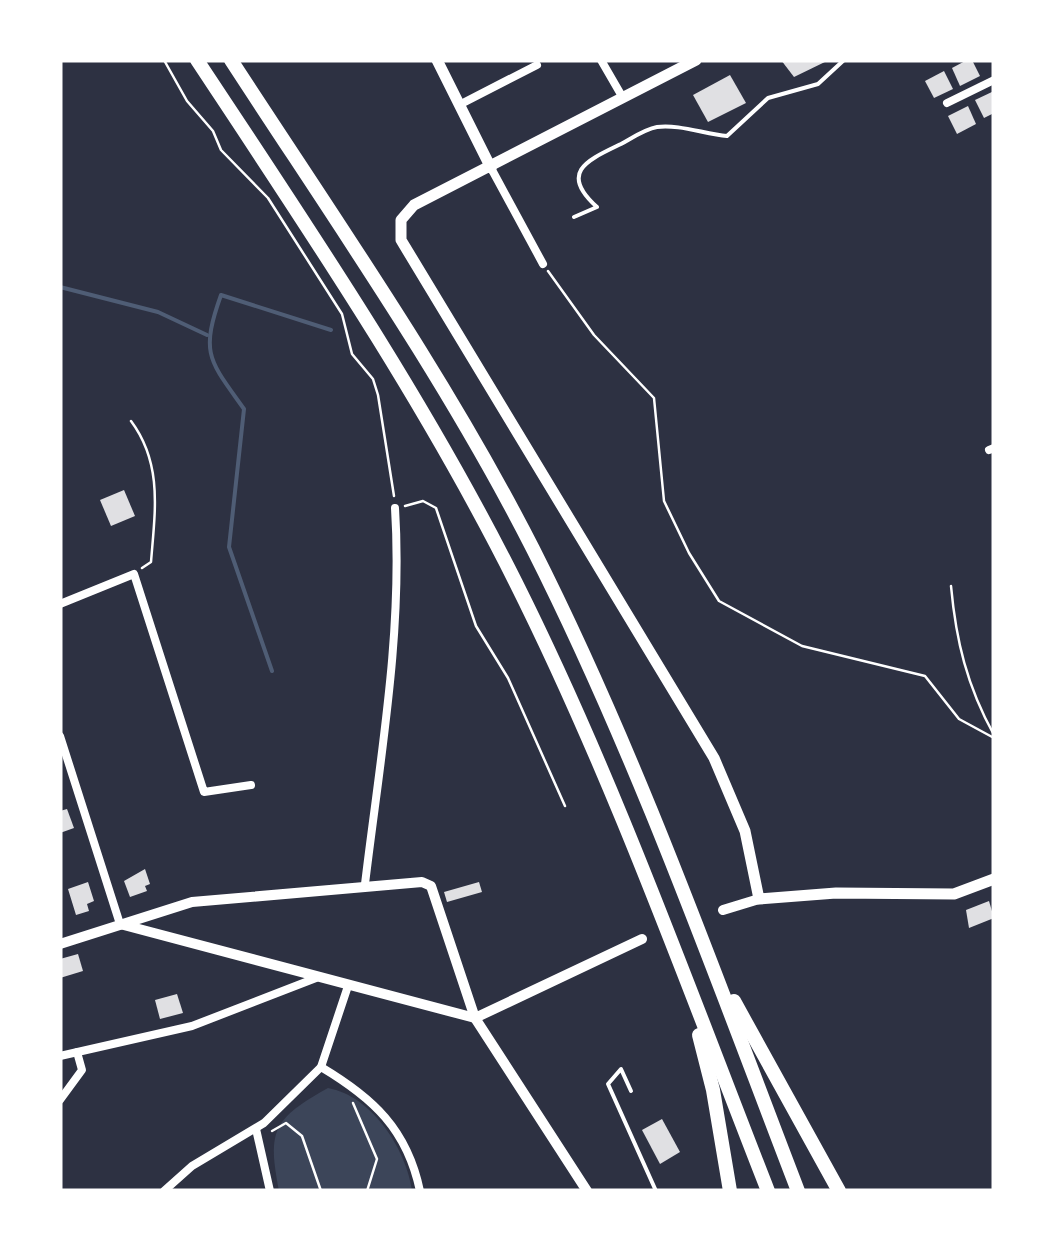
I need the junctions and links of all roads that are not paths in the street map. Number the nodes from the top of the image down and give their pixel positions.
1 (197, 60) edge
2 (232, 60) edge
3 (437, 60) edge
4 (601, 60) edge
5 (696, 60) edge
6 (844, 60) edge
7 (537, 65) dead end
8 (994, 80) edge
9 (623, 98) junction
10 (947, 103) dead end
11 (459, 104) junction
12 (492, 168) junction
13 (574, 217) dead end
14 (543, 264) road end
15 (395, 508) road end
16 (60, 604) edge
17 (60, 736) edge
18 (251, 786) dead end
19 (994, 878) edge
20 (365, 884) junction
21 (759, 899) junction
22 (688, 906) junction
23 (722, 910) dead end
24 (120, 924) junction
25 (642, 939) dead end
26 (60, 944) edge
27 (682, 971) junction
28 (316, 978) junction
29 (348, 986) junction
30 (474, 1018) junction
31 (77, 1052) junction
32 (60, 1056) edge
33 (320, 1067) junction
34 (632, 1091) dead end
35 (60, 1100) edge
36 (256, 1129) junction
37 (839, 1189) edge
38 (164, 1191) edge
39 (270, 1191) edge
40 (420, 1191) edge
41 (587, 1191) edge
42 (656, 1191) edge
43 (730, 1191) edge
44 (768, 1191) edge
45 (798, 1191) edge

1 - 27 highway
2 - 22 highway
3 - 11 main road
4 - 9 street
5 - 9 main road
6 - 13 lane
7 - 11 street
8 - 10 street
9 - 12 main road
11 - 12 main road
12 - 14 street
12 - 21 main road
15 - 20 street
16 - 18 street
17 - 24 street
19 - 21 main road
20 - 24 street
20 - 30 street
21 - 23 street
22 - 37 highway
22 - 45 highway
24 - 26 street
24 - 28 street
25 - 30 street
27 - 43 highway
27 - 44 highway
28 - 29 street
28 - 31 street
29 - 30 street
29 - 33 street
30 - 41 street
31 - 32 street
31 - 35 street
33 - 36 street
33 - 40 street
34 - 42 lane
36 - 38 street
36 - 39 street

